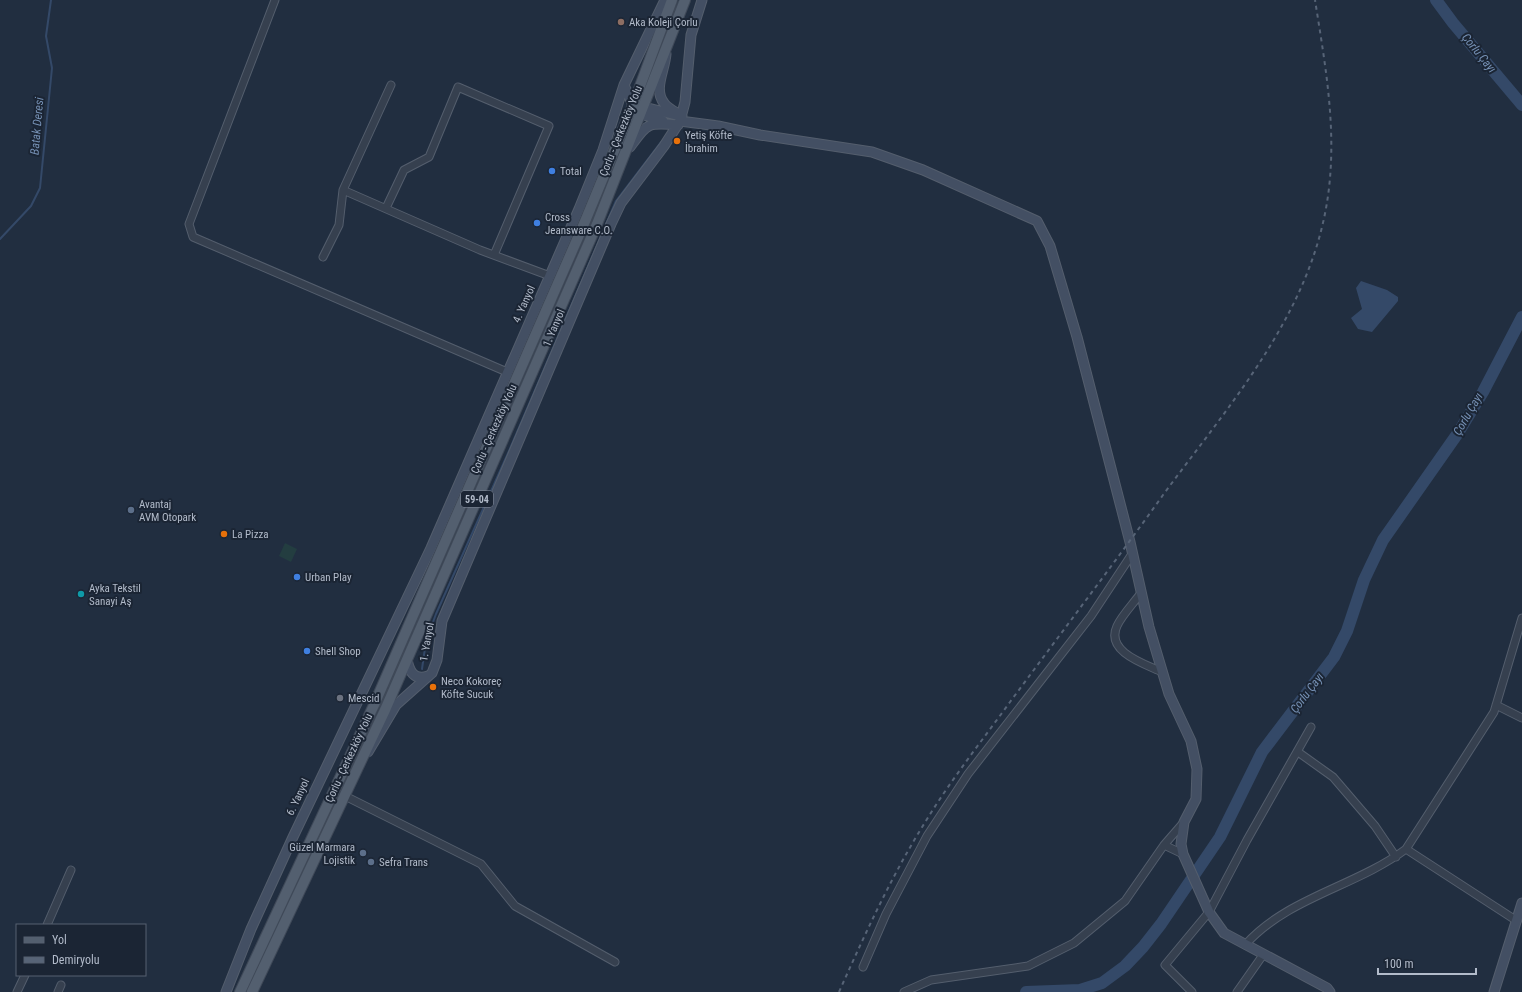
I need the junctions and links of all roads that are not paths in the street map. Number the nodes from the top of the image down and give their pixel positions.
1 (275, 0) edge
2 (665, 0) edge
3 (672, 0) edge
4 (685, 0) edge
5 (702, 0) edge
6 (667, 46) junction
7 (391, 85) dead end
8 (624, 85) junction
9 (633, 105) junction
10 (643, 110) junction
11 (680, 121) junction
12 (625, 124) junction
13 (603, 150) junction
14 (625, 153) junction
15 (344, 190) junction
16 (386, 208) junction
17 (494, 255) junction
18 (323, 257) dead end
19 (550, 276) junction
20 (507, 372) junction
21 (1132, 554) junction
22 (436, 562) junction
23 (1141, 593) junction
24 (400, 615) junction
25 (1522, 618) edge
26 (407, 659) junction
27 (1162, 672) junction
28 (432, 673) junction
29 (1496, 705) junction
30 (1522, 718) edge
31 (1311, 728) dead end
32 (1298, 752) junction
33 (360, 764) junction
34 (345, 796) junction
35 (1184, 822) junction
36 (1164, 845) junction
37 (1401, 853) junction
38 (1183, 854) junction
39 (71, 870) dead end
40 (1522, 903) edge
41 (1209, 912) junction
42 (1517, 921) junction
43 (47, 924) edge
44 (1245, 945) junction
45 (1264, 955) junction
46 (615, 962) dead end
47 (863, 966) dead end
48 (25, 976) edge
49 (17, 992) edge
50 (226, 992) edge
51 (240, 992) edge
52 (252, 992) edge
53 (904, 992) edge
54 (1192, 992) edge
55 (1237, 992) edge
56 (1330, 992) edge
57 (1494, 992) edge

1 - 20 street
2 - 8 main road, 4. Yanyol
3 - 9 main road, Çorlu - Çerkezköy Yolu / 59-04
4 - 6 main road, Çorlu - Çerkezköy Yolu / 59-04
5 - 11 main road, 1. Yanyol
6 - 10 main road, Çorlu - Çerkezköy Yolu / 59-04
6 - 11 main road
7 - 15 street
8 - 9 main road
8 - 13 main road, 4. Yanyol
9 - 10 main road
9 - 12 main road, Çorlu - Çerkezköy Yolu / 59-04
10 - 11 main road
10 - 14 main road, Çorlu - Çerkezköy Yolu / 59-04
11 - 14 main road
11 - 21 main road
11 - 28 main road, 1. Yanyol
12 - 13 main road
12 - 22 main road, Çorlu - Çerkezköy Yolu / 59-04
13 - 19 main road, 4. Yanyol
14 - 26 main road, Çorlu - Çerkezköy Yolu / 59-04
15 - 16 street
15 - 18 street
16 - 17 street
16 - 17 street
17 - 19 street
19 - 20 main road, 4. Yanyol
20 - 24 main road, 4. Yanyol
21 - 23 main road
21 - 47 street
22 - 24 main road
22 - 51 main road, Çorlu - Çerkezköy Yolu / 59-04
23 - 27 main road
23 - 27 street
24 - 50 main road, 6. Yanyol
25 - 29 street
26 - 28 main road, 1. Yanyol
26 - 33 main road, Çorlu - Çerkezköy Yolu / 59-04
27 - 35 main road
28 - 33 main road, 1. Yanyol
29 - 30 street
29 - 37 street
31 - 32 street
32 - 37 street
32 - 41 street
33 - 34 main road, Çorlu - Çerkezköy Yolu / 59-04
34 - 46 street
34 - 52 main road, Çorlu - Çerkezköy Yolu / 59-04
35 - 36 street
35 - 38 main road
36 - 38 street
36 - 53 street
37 - 42 street
37 - 44 street
38 - 41 main road
39 - 43 street
40 - 42 main road
41 - 44 main road
41 - 54 street
42 - 57 main road
44 - 45 main road
45 - 55 street
45 - 56 main road
48 - 49 street

